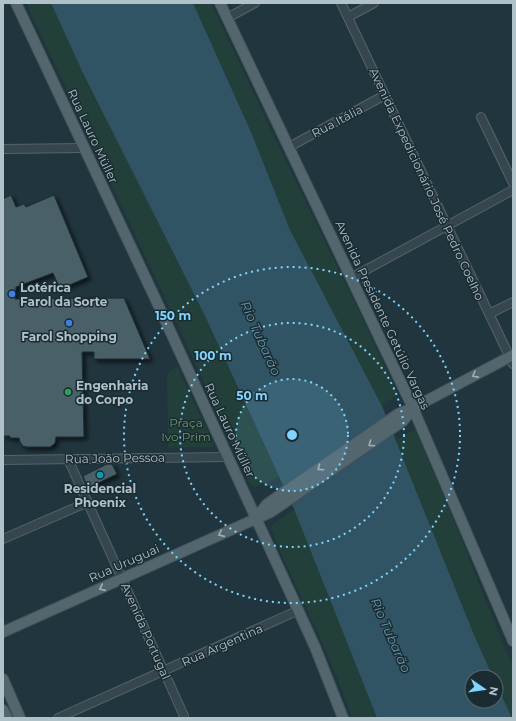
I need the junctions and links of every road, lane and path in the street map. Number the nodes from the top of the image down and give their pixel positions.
1 (16, 3) edge
2 (220, 3) edge
3 (255, 3) edge
4 (341, 3) edge
5 (374, 3) edge
6 (348, 17) junction
7 (227, 18) junction
8 (385, 95) junction
9 (481, 117) dead end
10 (289, 146) junction
11 (84, 148) junction
12 (3, 150) edge
13 (513, 183) edge
14 (513, 190) edge
15 (447, 226) junction
16 (351, 278) junction
17 (513, 302) edge
18 (489, 314) junction
19 (512, 359) edge
20 (413, 408) junction
21 (228, 457) junction
22 (68, 459) junction
23 (3, 460) edge
24 (88, 502) junction
25 (256, 518) junction
26 (3, 539) edge
27 (122, 579) junction
28 (299, 610) junction
29 (3, 632) edge
30 (513, 641) edge
31 (164, 671) junction
32 (3, 679) edge
33 (3, 710) edge
34 (186, 717) edge
35 (7, 718) edge
36 (20, 718) edge
37 (58, 718) edge
38 (342, 718) edge

1 - 11 main road, Rua Lauro Müller
2 - 7 main road, Avenida Presidente Getúlio Vargas
3 - 7 street
4 - 6 street, Avenida Expedicionário José Pedro Coelho
5 - 6 street
6 - 8 street, Avenida Expedicionário José Pedro Coelho
7 - 10 main road, Avenida Presidente Getúlio Vargas
8 - 10 street, Rua Itália
8 - 15 street, Avenida Expedicionário José Pedro Coelho
9 - 13 street
10 - 16 main road, Avenida Presidente Getúlio Vargas
11 - 12 street
11 - 21 main road, Rua Lauro Müller
14 - 15 street
15 - 16 street
15 - 18 street, Avenida Expedicionário José Pedro Coelho
16 - 20 main road, Avenida Presidente Getúlio Vargas
17 - 18 street
18 - 19 street, Avenida Expedicionário José Pedro Coelho
19 -> 20 main road, Rua Uruguai
20 -> 25 main road, Rua Uruguai
20 - 30 main road, Avenida Presidente Getúlio Vargas
21 - 22 street, Rua João Pessoa
21 - 25 main road, Rua Lauro Müller
22 - 23 street, Rua João Pessoa
22 - 24 street, Avenida Portugal
24 - 26 street
24 - 27 street, Avenida Portugal
25 -> 27 main road, Rua Uruguai
25 - 28 main road, Rua Lauro Müller
27 -> 29 main road, Rua Uruguai
27 - 31 street, Avenida Portugal
28 - 31 street, Rua Argentina
28 - 38 main road, Rua Lauro Müller
31 - 34 street, Avenida Portugal
31 - 37 street, Rua Argentina
32 - 36 main road
33 - 35 main road

